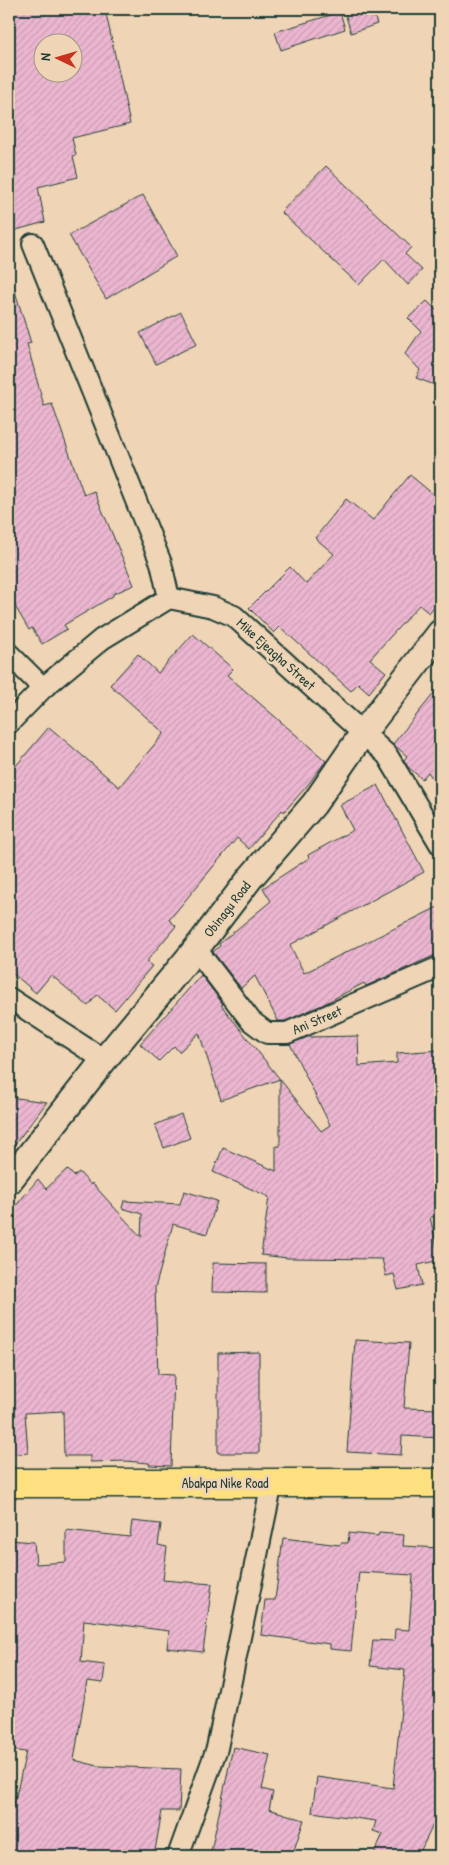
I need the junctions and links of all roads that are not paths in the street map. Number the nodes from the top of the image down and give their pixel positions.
1 (33, 244) dead end
2 (169, 598) junction
3 (440, 633) edge
4 (9, 654) edge
5 (42, 688) junction
6 (9, 723) edge
7 (363, 733) junction
8 (440, 844) edge
9 (196, 948) junction
10 (440, 967) edge
11 (9, 998) edge
12 (104, 1060) junction
13 (9, 1181) edge
14 (9, 1482) edge
15 (440, 1483) edge
16 (271, 1490) junction
17 (9, 1498) edge
18 (440, 1498) edge
19 (178, 1856) edge

1 - 2 street
2 - 5 street
2 - 7 street, Mike Ejeagha Street
3 - 7 street, Obinagu Road
4 - 5 street
5 - 6 street
7 - 8 street
7 - 9 street, Obinagu Road
9 - 10 street, Ani Street
9 - 12 street, Obinagu Road
11 - 12 street
12 - 13 street, Obinagu Road
14 - 16 main road, Abakpa Nike Road
15 - 16 main road, Abakpa Nike Road
16 - 17 main road, Abakpa Nike Road
16 - 18 main road, Abakpa Nike Road
16 - 19 street

